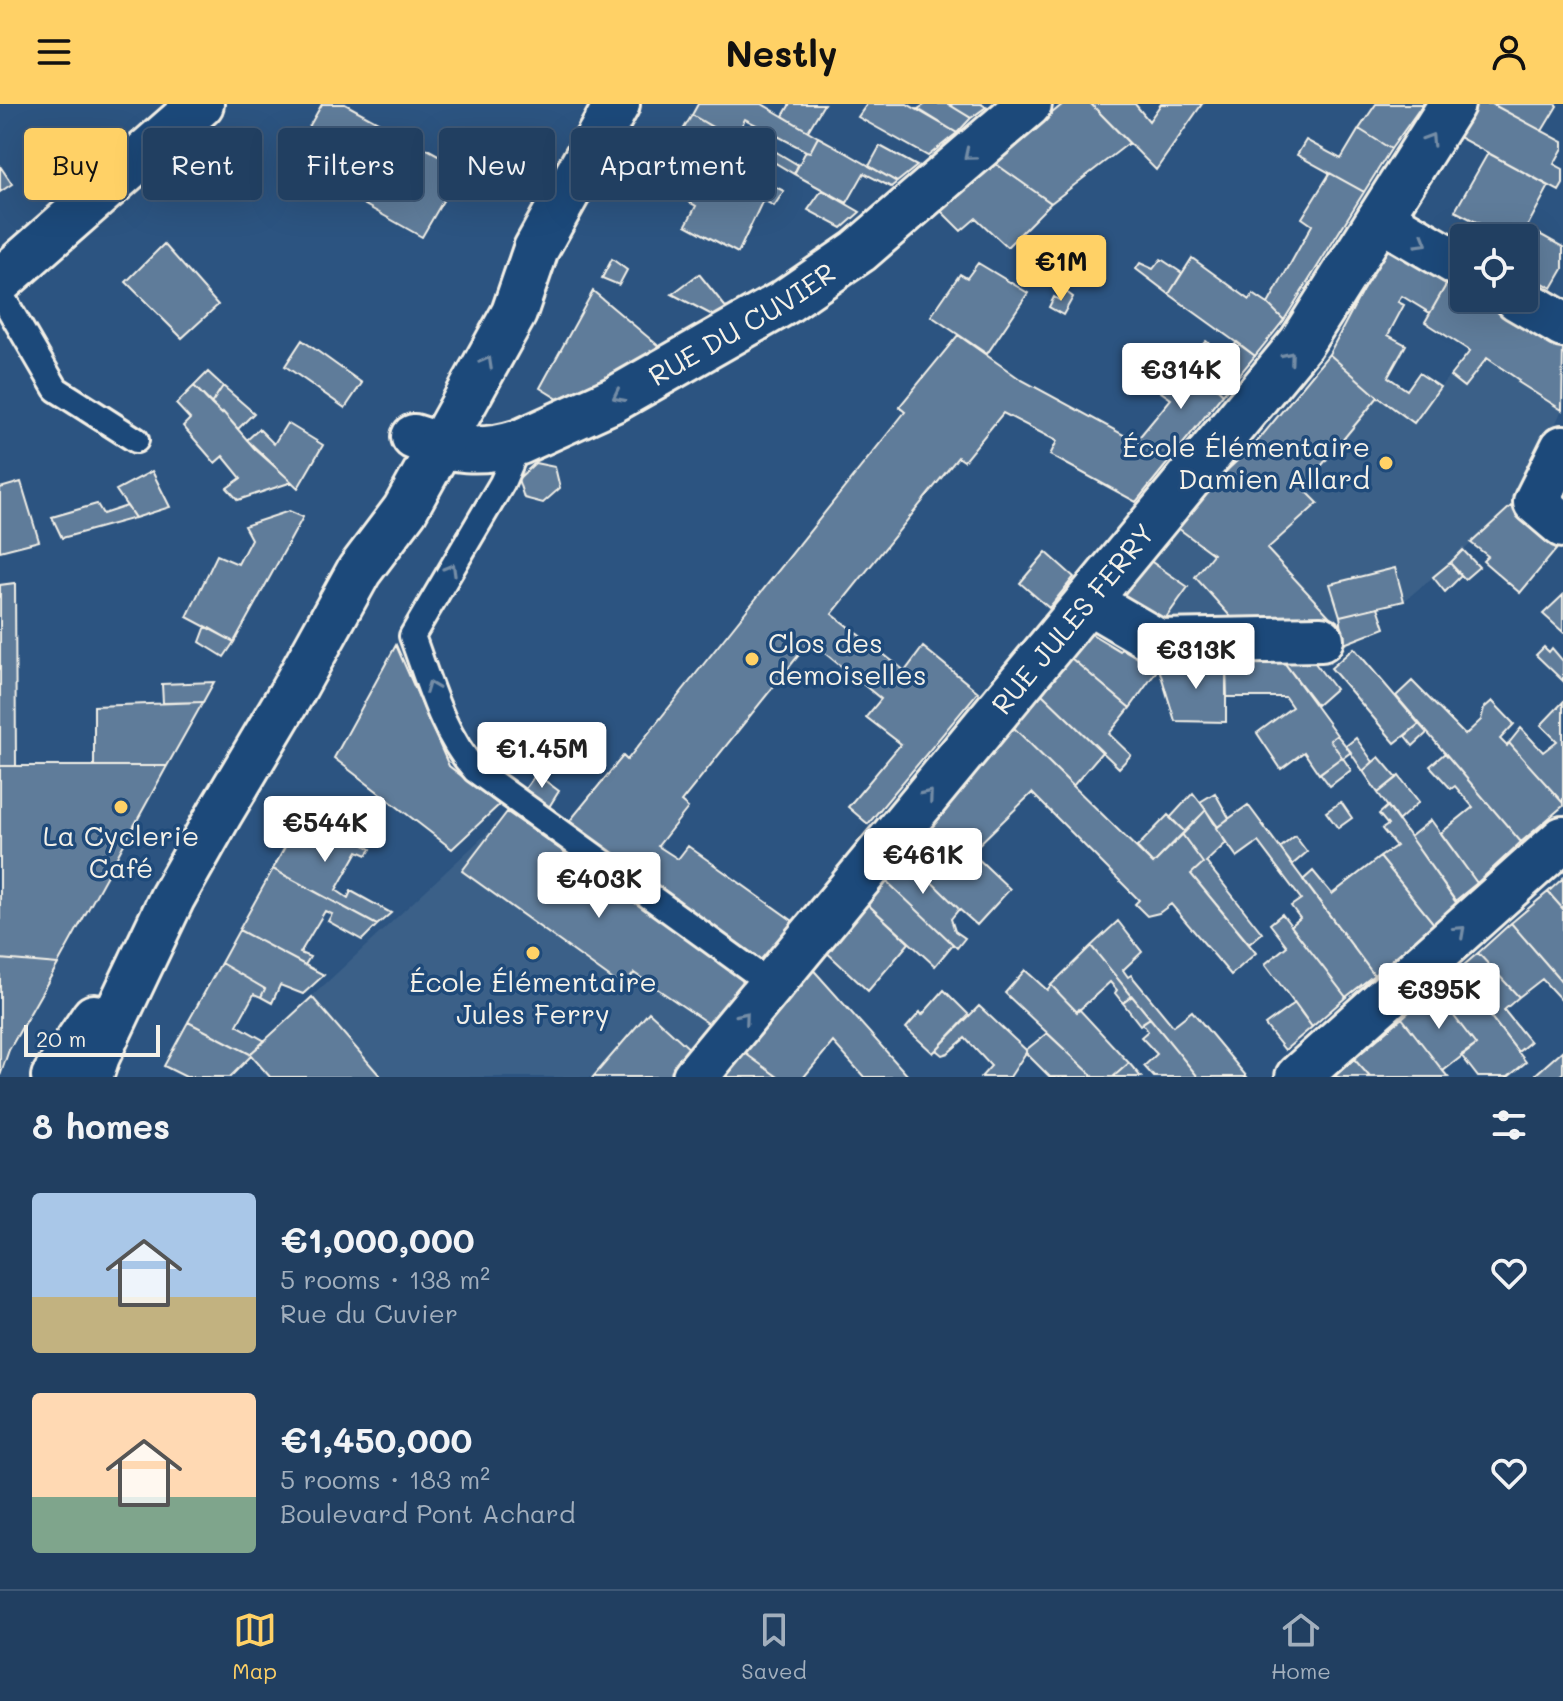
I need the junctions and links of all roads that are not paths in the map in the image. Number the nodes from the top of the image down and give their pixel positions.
1 (201, 104) edge
2 (617, 104) edge
3 (1029, 104) edge
4 (1452, 104) edge
5 (1380, 218) junction
6 (1450, 259) edge
7 (0, 281) edge
8 (0, 293) edge
9 (1538, 310) edge
10 (1563, 325) edge
11 (136, 440) dead end
12 (427, 442) junction
13 (520, 442) junction
14 (1563, 448) edge
15 (1563, 525) edge
16 (1088, 601) junction
17 (1321, 639) dead end
18 (1563, 839) edge
19 (172, 898) junction
20 (771, 984) junction
21 (54, 1077) edge
22 (90, 1077) edge
23 (695, 1077) edge
24 (1298, 1077) edge

1 - 7 street
2 - 12 street
3 -> 13 street, RUE DU CUVIER
5 -> 4 street, RUE JULES FERRY
5 -> 6 street
16 -> 5 street, RUE JULES FERRY
8 - 11 lane
9 - 10 street
12 - 13 street, RUE DU CUVIER
12 - 19 street
20 -> 13 lane
14 - 15 street
16 - 17 street
20 -> 16 street, RUE JULES FERRY
24 -> 18 street
19 - 21 street
19 - 22 street
23 -> 20 street, RUE JULES FERRY

